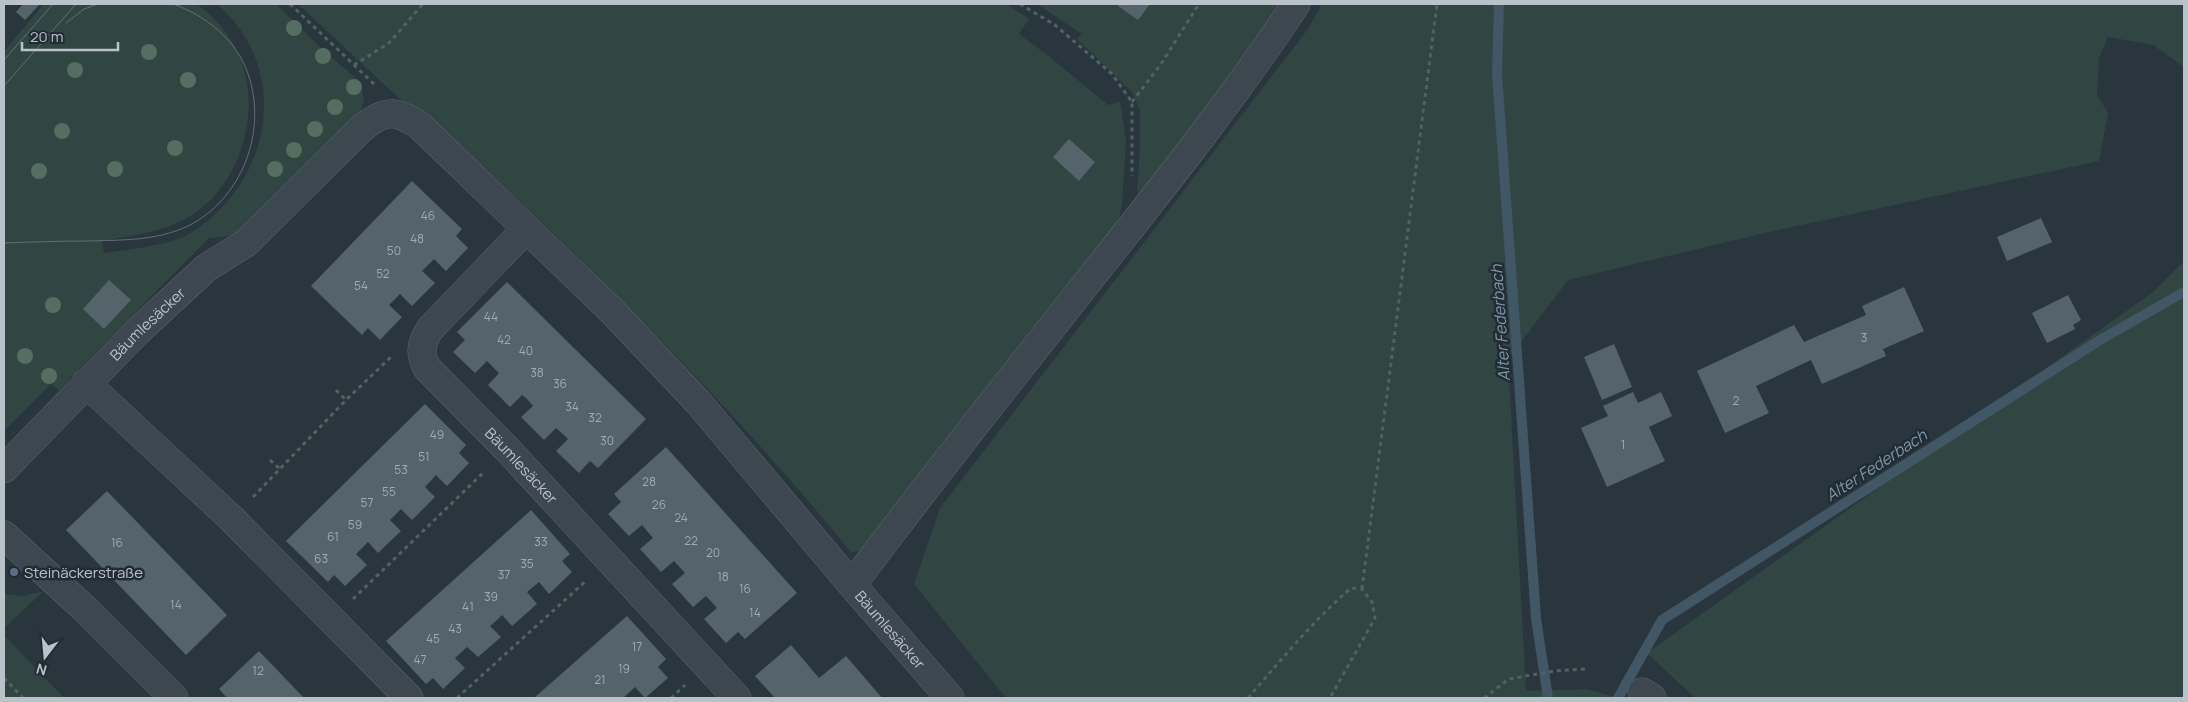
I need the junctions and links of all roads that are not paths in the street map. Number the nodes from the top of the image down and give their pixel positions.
1 (1296, 4) edge
2 (526, 230) junction
3 (86, 383) junction
4 (4, 469) edge
5 (4, 535) edge
6 (852, 585) junction
7 (174, 698) edge
8 (410, 698) edge
9 (736, 698) edge
10 (950, 698) edge

1 - 6 street
2 - 3 street, Bäumlesäcker
2 - 6 street, Bäumlesäcker
2 - 9 street, Bäumlesäcker
3 - 4 street, Bäumlesäcker
3 - 8 street
5 - 7 street
6 - 10 street, Bäumlesäcker

